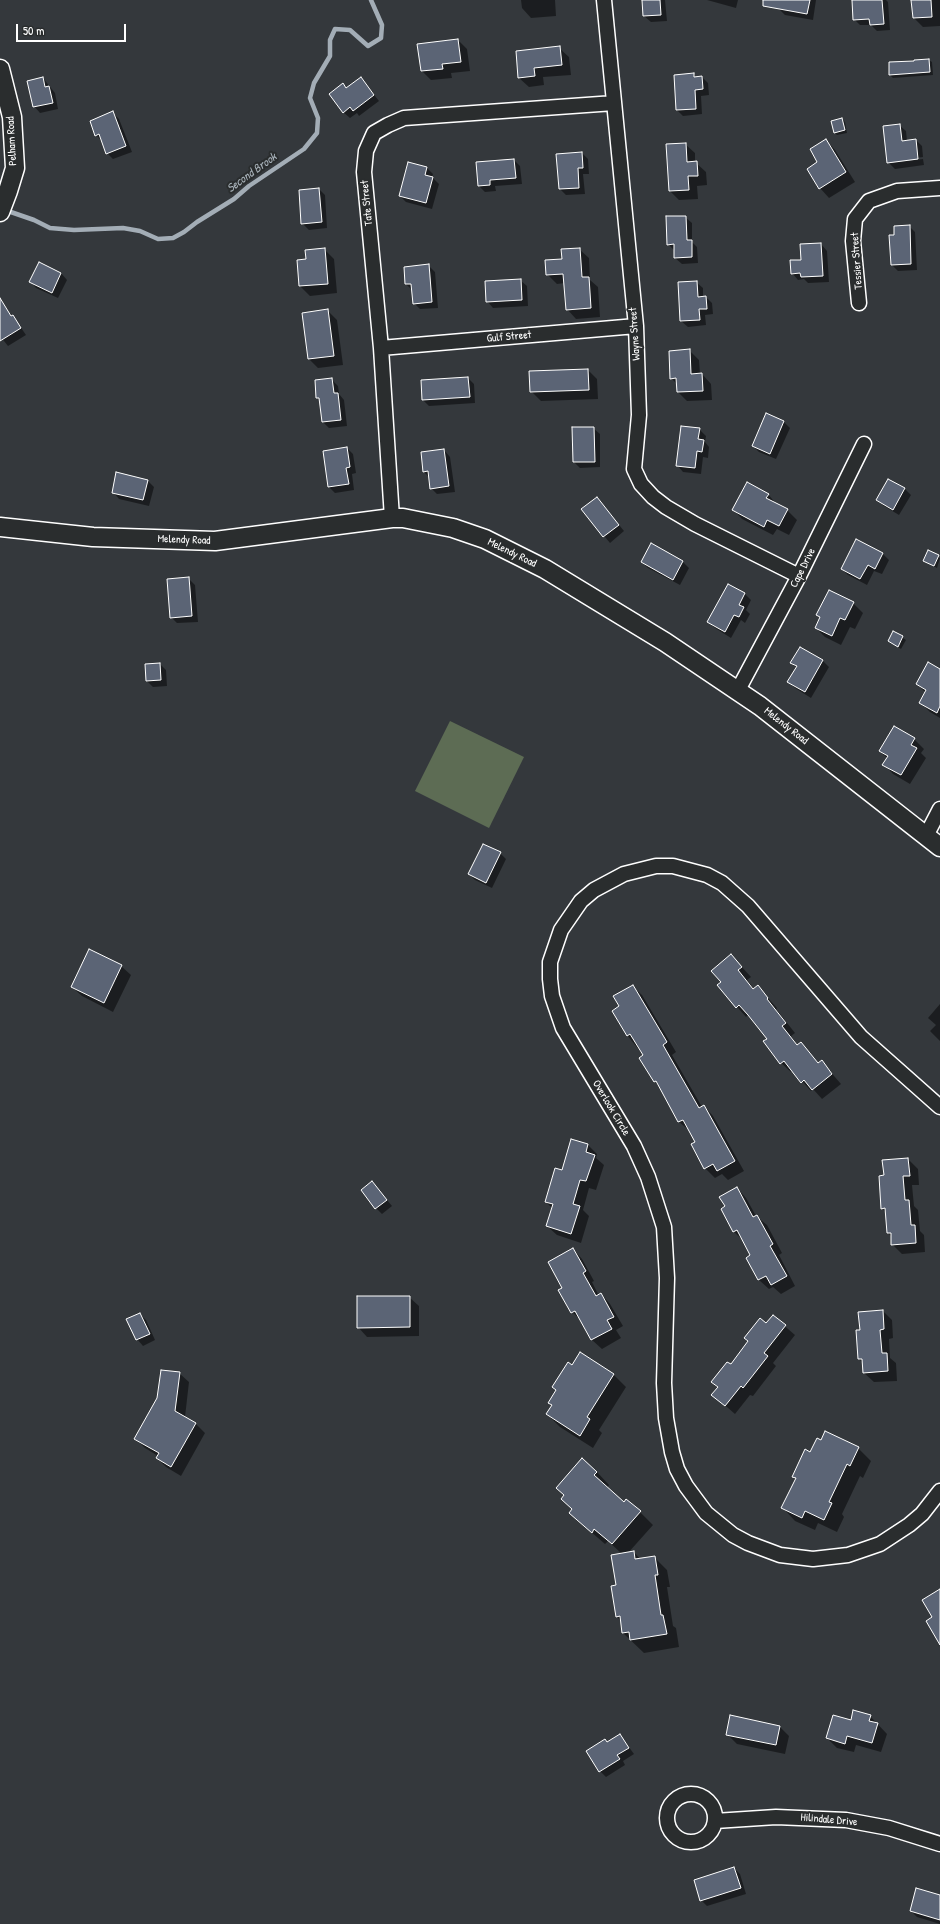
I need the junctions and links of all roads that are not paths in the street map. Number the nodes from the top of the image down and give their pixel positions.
1 (604, 0) edge
2 (0, 69) edge
3 (614, 103) junction
4 (940, 188) edge
5 (0, 212) edge
6 (859, 303) dead end
7 (636, 326) junction
8 (381, 348) junction
9 (864, 444) dead end
10 (392, 518) junction
11 (0, 527) edge
12 (799, 576) junction
13 (738, 690) junction
14 (940, 809) edge
15 (926, 836) junction
16 (940, 847) edge
17 (940, 1107) edge
18 (940, 1491) edge
19 (715, 1821) dead end
20 (940, 1844) edge

1 - 3 street, Wayne Street
2 - 5 street, Pelham Road
3 - 7 street, Wayne Street
3 - 8 street, Tate Street
4 - 6 street, Tessier Street
7 - 8 street, Gulf Street
7 - 12 street, Wayne Street
8 - 10 street, Tate Street
9 - 12 street, Cape Drive
10 - 11 street, Melendy Road
10 - 13 street, Melendy Road
12 - 13 street, Cape Drive
13 - 15 street, Melendy Road
14 - 15 street
15 - 16 street, Melendy Road
17 - 18 street, Overlook Circle
19 - 20 street, Hilindale Drive

